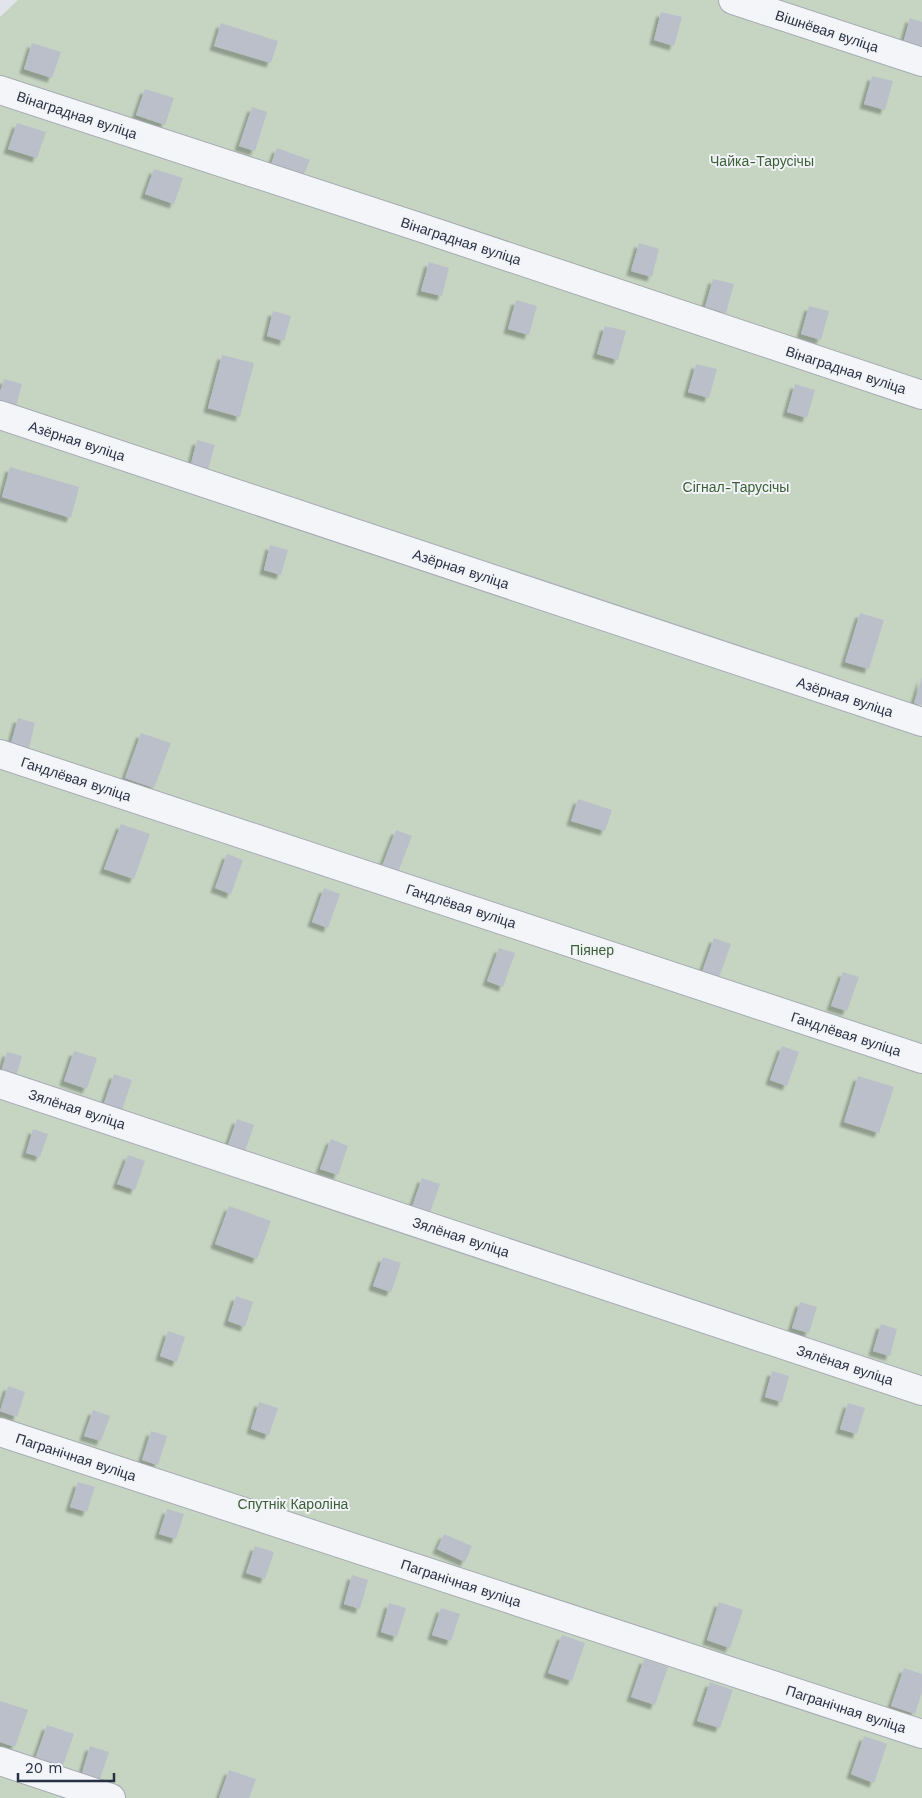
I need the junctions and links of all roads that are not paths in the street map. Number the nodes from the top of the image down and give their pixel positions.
1 (733, 0) edge
2 (922, 62) edge
3 (0, 90) edge
4 (922, 395) edge
5 (0, 416) edge
6 (922, 722) edge
7 (0, 754) edge
8 (922, 1059) edge
9 (0, 1084) edge
10 (922, 1391) edge
11 (0, 1432) edge
12 (922, 1734) edge
13 (0, 1761) edge
14 (111, 1798) edge

1 - 2 street, Вішнёвая вуліца
3 - 4 street, Вінаградная вуліца
5 - 6 street, Азёрная вуліца
7 - 8 street, Гандлёвая вуліца
9 - 10 street, Зялёная вуліца
11 - 12 street, Пагранічная вуліца
13 - 14 street

